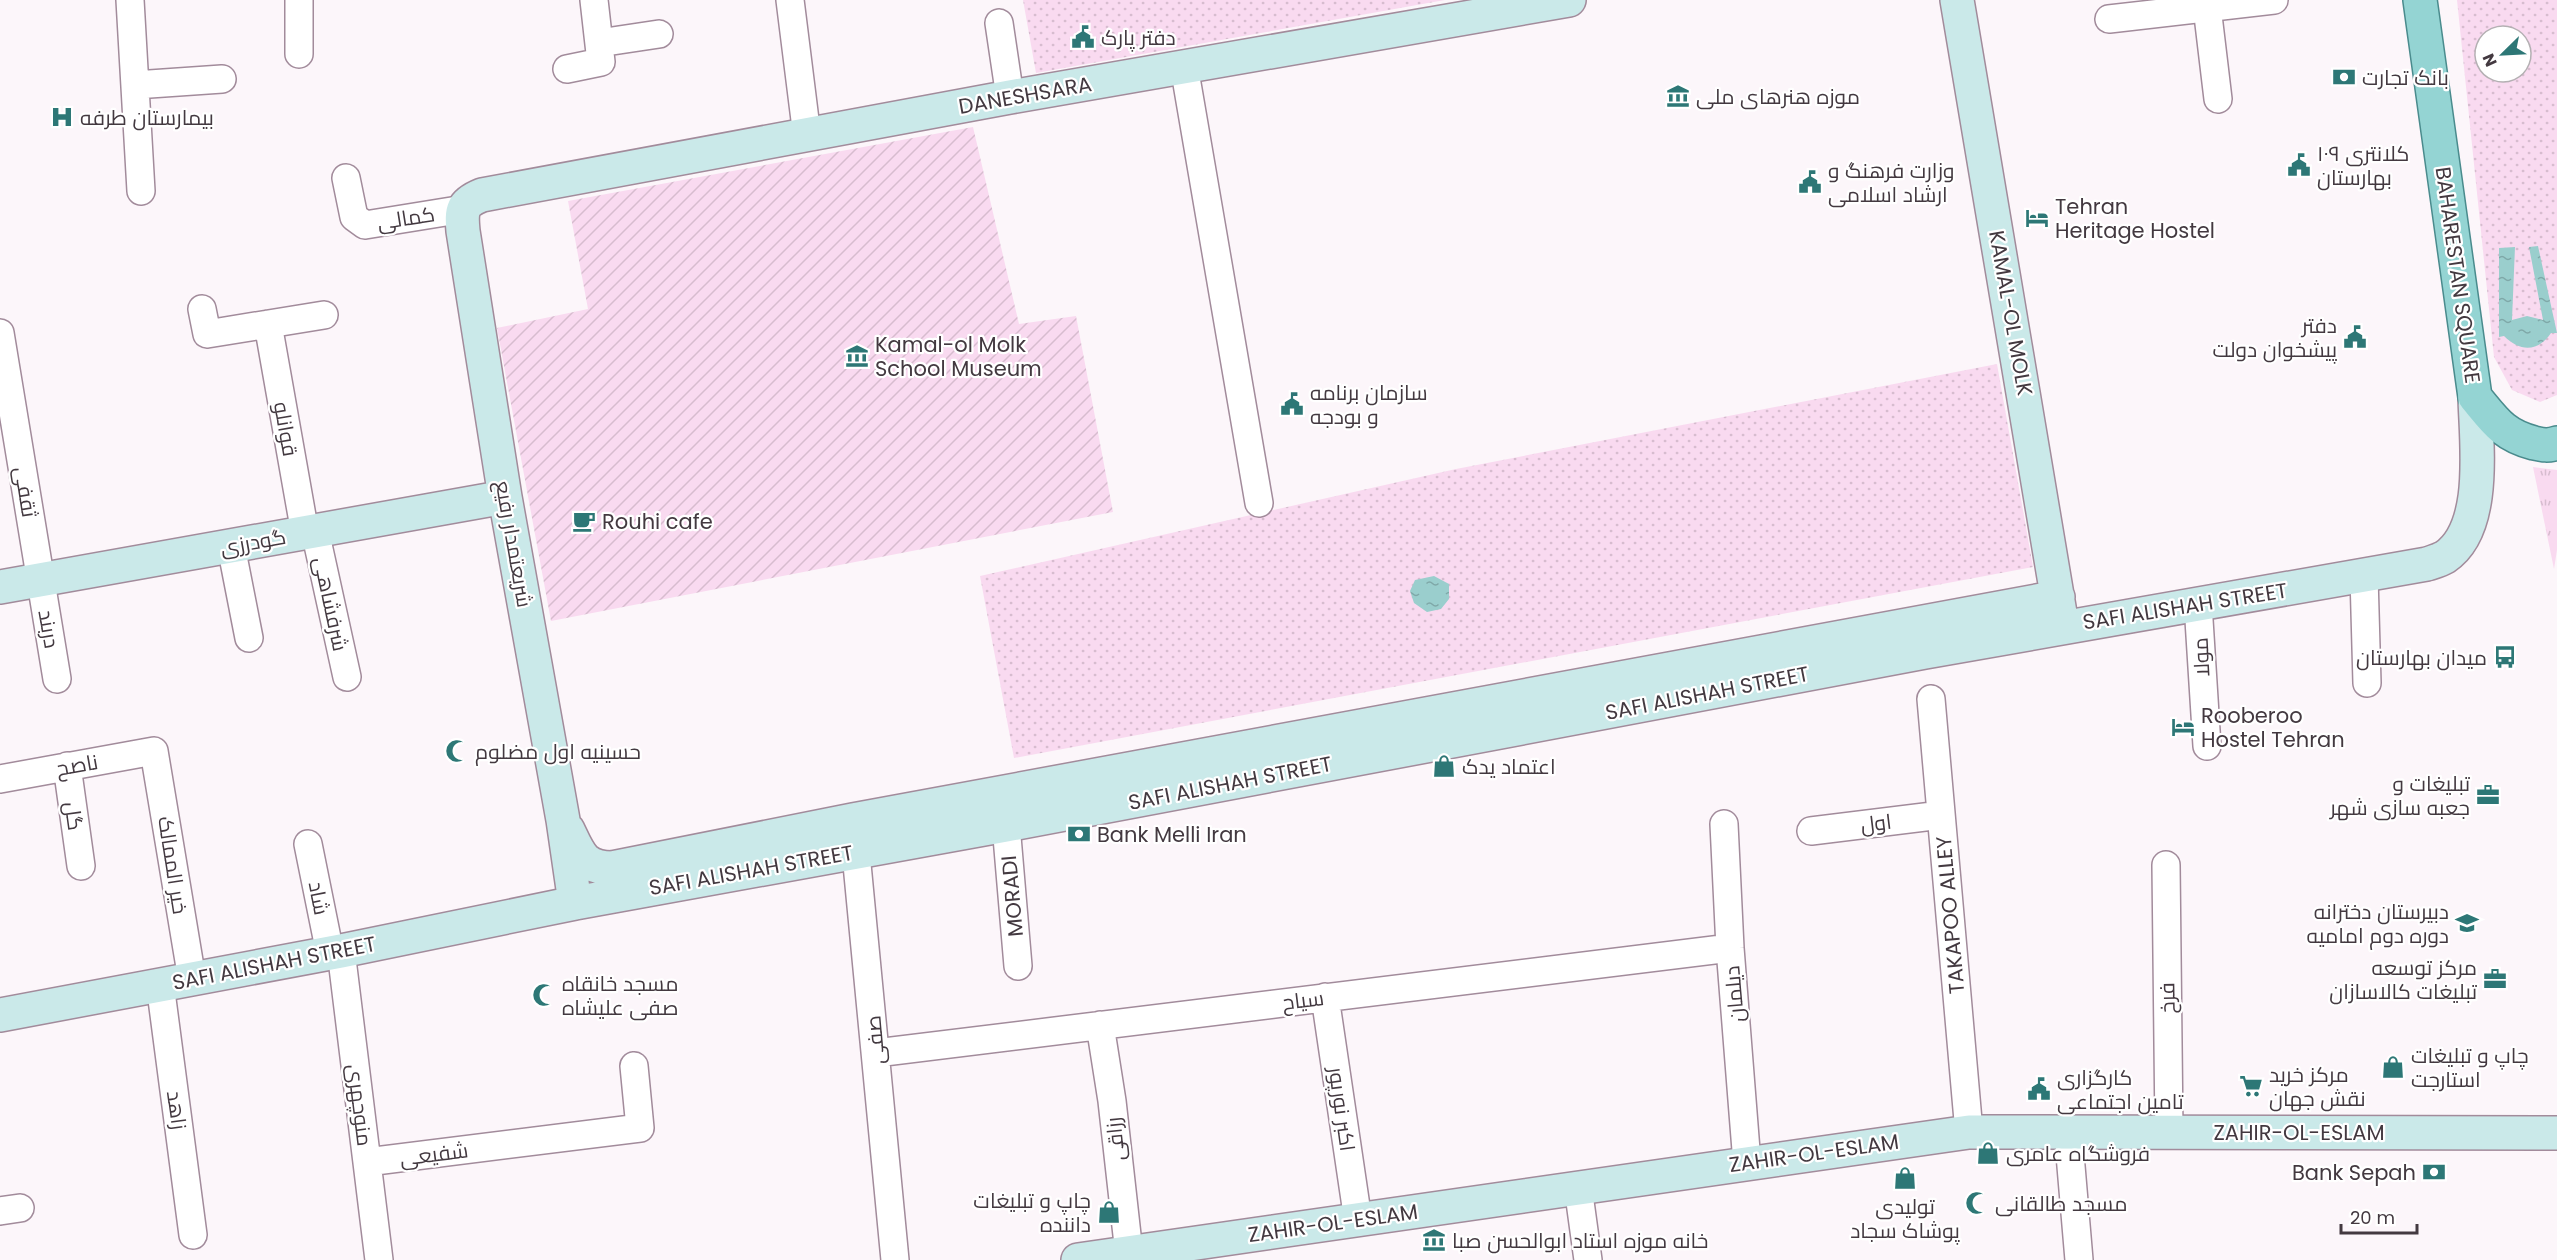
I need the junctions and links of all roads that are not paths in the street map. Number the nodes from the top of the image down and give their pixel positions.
1 (130, 0) edge
2 (299, 0) edge
3 (594, 0) edge
4 (790, 0) edge
5 (1569, 0) edge
6 (1957, 0) edge
7 (2274, 0) edge
8 (2420, 0) edge
9 (2207, 7) junction
10 (2109, 18) dead end
11 (999, 22) dead end
12 (659, 34) dead end
13 (599, 43) junction
14 (299, 54) dead end
15 (1184, 66) junction
16 (567, 69) dead end
17 (222, 80) dead end
18 (135, 85) junction
19 (1010, 97) junction
20 (2218, 99) dead end
21 (807, 136) junction
22 (346, 178) dead end
23 (141, 191) dead end
24 (473, 202) junction
25 (202, 309) dead end
26 (324, 315) dead end
27 (268, 324) junction
28 (0, 333) edge
29 (2475, 397) junction
30 (2557, 443) edge
31 (505, 497) junction
32 (1259, 503) dead end
33 (310, 532) junction
34 (231, 546) junction
35 (2456, 547) joint
36 (2364, 576) junction
37 (40, 579) junction
38 (0, 586) edge
39 (2198, 604) junction
40 (2060, 612) junction
41 (249, 638) dead end
42 (347, 677) dead end
43 (57, 679) dead end
44 (2367, 683) dead end
45 (1931, 699) dead end
46 (2206, 746) dead end
47 (154, 750) joint
48 (67, 766) junction
49 (0, 779) edge
50 (1941, 814) junction
51 (563, 820) junction
52 (1724, 824) dead end
53 (1006, 825) junction
54 (1811, 831) dead end
55 (855, 835) junction
56 (308, 844) dead end
57 (2166, 865) dead end
58 (81, 866) dead end
59 (575, 903) junction
60 (1730, 948) junction
61 (336, 952) junction
62 (1018, 966) dead end
63 (192, 979) junction
64 (160, 984) junction
65 (1326, 998) junction
66 (0, 1015) edge
67 (1100, 1025) junction
68 (876, 1053) junction
69 (634, 1066) dead end
70 (1969, 1131) junction
71 (2068, 1131) junction
72 (2169, 1132) junction
73 (2557, 1133) edge
74 (367, 1162) junction
75 (1747, 1163) junction
76 (1578, 1187) junction
77 (1358, 1220) junction
78 (193, 1235) dead end
79 (1129, 1253) junction
80 (379, 1260) edge
81 (895, 1260) edge
82 (1078, 1260) edge
83 (1588, 1260) edge
84 (2079, 1260) edge

1 - 18 street
2 - 14 street
3 - 13 street
4 - 21 street
5 - 15 street, DANESHSARA
6 - 40 street, KAMAL-OL MOLK
7 - 9 street
8 - 29 main road, BAHARESTAN SQUARE
9 - 10 street
9 - 20 street
11 - 19 street
12 - 13 street
13 - 16 street
15 - 19 street, DANESHSARA
15 - 32 street
17 - 18 street
18 - 23 street
19 - 21 street, DANESHSARA
21 - 24 street, DANESHSARA
22 - 24 street, کمالی
24 - 31 street, شریعتمدار رفیع
25 - 27 street
26 - 27 street
27 - 33 street, قوانلو
28 - 37 street, ثقفی
29 - 30 main road
29 - 35 street, BAHARESTAN SQUARE
31 - 33 street, گودرزی
31 - 51 street, شریعتمدار رفیع
33 - 34 street, گودرزی
33 - 42 street, شرفشاهی
34 - 37 street, گودرزی
34 - 41 street
35 - 36 street, SAFI ALISHAH STREET
36 - 39 street, SAFI ALISHAH STREET
36 - 44 street
37 - 38 street, گودرزی
37 - 43 street, دربند
39 - 40 street, SAFI ALISHAH STREET
39 - 46 street, مولا
40 - 53 street, SAFI ALISHAH STREET
40 - 55 street, SAFI ALISHAH STREET
45 - 50 street, TAKAPOO ALLEY
47 - 48 street, ناصح
47 - 63 street, خیر الممالک
48 - 49 street, ناصح
48 - 58 street, گل
50 - 54 street, اول
50 - 70 street, TAKAPOO ALLEY
51 - 55 street, SAFI ALISHAH STREET
51 - 59 street, شریعتمدار رفیع
52 - 60 street, دیلمان
53 - 55 street, SAFI ALISHAH STREET
53 - 62 street, MORADI
55 - 59 street, SAFI ALISHAH STREET
55 - 68 street, صفی
56 - 61 street, شاد
57 - 72 street, فرخ
59 - 61 street, SAFI ALISHAH STREET
60 - 65 street, سیاح
60 - 75 street, دیلمان
61 - 63 street, SAFI ALISHAH STREET
61 - 74 street, منوچهری
63 - 64 street, SAFI ALISHAH STREET
64 - 66 street, SAFI ALISHAH STREET
64 - 78 street, زاهد
65 - 67 street, سیاح
65 - 77 street, اکبر نورپور
67 - 68 street, سیاح
67 - 79 street, رزاقی
68 - 81 street, صفی
69 - 74 street, شفیعی
70 - 71 street, ZAHIR-OL-ESLAM
70 - 75 street, ZAHIR-OL-ESLAM
71 - 72 street, ZAHIR-OL-ESLAM
71 - 84 street
72 - 73 street, ZAHIR-OL-ESLAM
74 - 80 street, منوچهری
75 - 76 street, ZAHIR-OL-ESLAM
76 - 77 street, ZAHIR-OL-ESLAM
76 - 83 street
77 - 79 street, ZAHIR-OL-ESLAM
79 - 82 street, ZAHIR-OL-ESLAM

